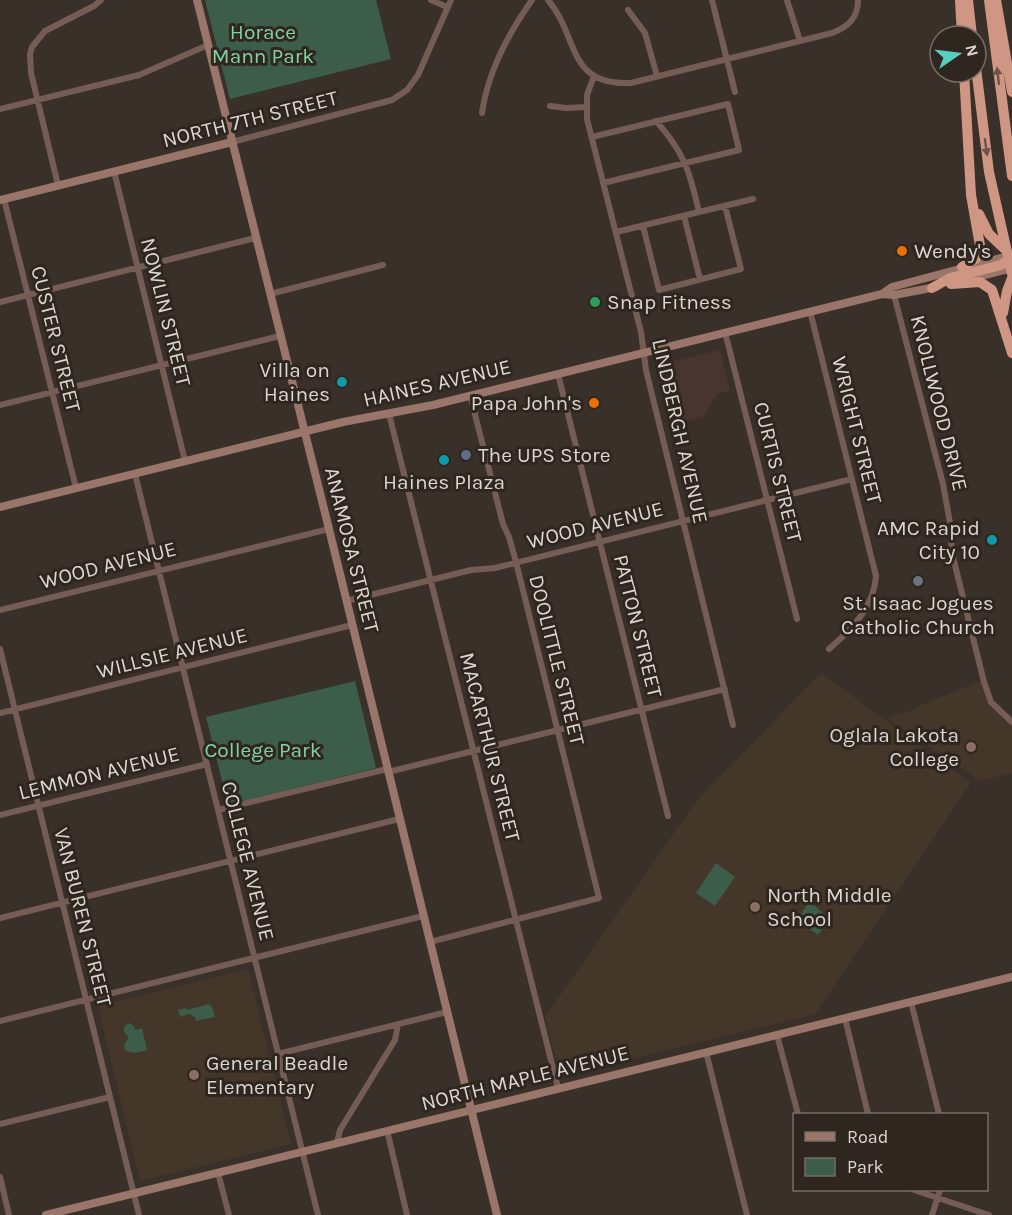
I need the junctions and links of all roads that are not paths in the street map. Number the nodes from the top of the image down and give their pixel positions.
1 (100, 0) edge
2 (196, 0) edge
3 (431, 0) edge
4 (451, 0) edge
5 (532, 0) edge
6 (548, 0) edge
7 (712, 0) edge
8 (787, 0) edge
9 (858, 0) edge
10 (960, 0) edge
11 (968, 0) edge
12 (989, 0) edge
13 (996, 0) edge
14 (447, 7) junction
15 (628, 10) dead end
16 (961, 24) edge
17 (971, 24) edge
18 (800, 41) junction
19 (208, 45) junction
20 (727, 60) junction
21 (594, 76) junction
22 (657, 76) junction
23 (965, 84) edge
24 (978, 84) edge
25 (735, 92) dead end
26 (1012, 92) edge
27 (37, 100) junction
28 (550, 106) dead end
29 (586, 107) junction
30 (0, 110) edge
31 (482, 114) dead end
32 (656, 121) junction
33 (592, 137) junction
34 (232, 142) junction
35 (686, 163) junction
36 (114, 171) junction
37 (970, 175) junction
38 (1012, 176) edge
39 (603, 183) junction
40 (58, 185) junction
41 (2, 199) edge
42 (753, 199) dead end
43 (726, 206) junction
44 (699, 212) junction
45 (684, 216) junction
46 (643, 226) junction
47 (616, 232) junction
48 (255, 238) junction
49 (1011, 260) edge
50 (988, 261) joint
51 (383, 265) dead end
52 (962, 267) junction
53 (138, 268) junction
54 (1012, 276) edge
55 (700, 279) junction
56 (951, 284) junction
57 (932, 288) junction
58 (893, 291) junction
59 (270, 294) junction
60 (28, 295) junction
61 (0, 302) edge
62 (810, 311) junction
63 (1006, 331) junction
64 (725, 332) junction
65 (280, 336) junction
66 (643, 353) junction
67 (1012, 353) edge
68 (161, 365) junction
69 (558, 374) junction
70 (52, 392) junction
71 (470, 395) junction
72 (0, 405) edge
73 (389, 414) junction
74 (304, 431) junction
75 (185, 461) junction
76 (135, 474) junction
77 (852, 479) junction
78 (76, 488) junction
79 (768, 500) junction
80 (0, 507) edge
81 (684, 521) junction
82 (329, 528) junction
83 (599, 542) junction
84 (516, 562) junction
85 (158, 569) junction
86 (431, 580) junction
87 (346, 601) junction
88 (0, 610) edge
89 (798, 619) dead end
90 (352, 626) junction
91 (0, 649) edge
92 (829, 649) dead end
93 (183, 667) junction
94 (725, 689) junction
95 (15, 709) junction
96 (641, 709) junction
97 (0, 712) edge
98 (1012, 722) edge
99 (733, 724) dead end
100 (557, 730) junction
101 (474, 752) junction
102 (207, 764) junction
103 (387, 771) junction
104 (39, 805) junction
105 (218, 810) junction
106 (0, 815) edge
107 (668, 816) dead end
108 (399, 819) junction
109 (231, 861) junction
110 (62, 902) junction
111 (423, 916) junction
112 (0, 918) edge
113 (516, 920) junction
114 (430, 942) junction
115 (255, 957) junction
116 (1012, 976) edge
117 (86, 999) junction
118 (911, 1002) junction
119 (447, 1012) junction
120 (845, 1018) junction
121 (0, 1021) edge
122 (398, 1024) junction
123 (777, 1035) junction
124 (706, 1052) junction
125 (278, 1054) junction
126 (558, 1088) junction
127 (110, 1097) junction
128 (471, 1109) junction
129 (798, 1113) edge
130 (868, 1113) edge
131 (939, 1113) edge
132 (0, 1124) edge
133 (387, 1130) junction
134 (337, 1143) junction
135 (302, 1152) junction
136 (218, 1173) junction
137 (0, 1177) edge
138 (917, 1191) edge
139 (940, 1191) edge
140 (134, 1194) junction
141 (938, 1198) junction
142 (9, 1215) edge
143 (46, 1215) edge
144 (139, 1215) edge
145 (229, 1215) edge
146 (318, 1215) edge
147 (407, 1215) edge
148 (497, 1215) edge
149 (747, 1215) edge
150 (932, 1215) edge
151 (989, 1215) edge

1 - 27 street
2 - 19 main road, ANAMOSA STREET
3 - 14 street
4 - 14 street, NORTH 7TH STREET
5 - 31 street
6 - 21 street
7 - 20 street
8 - 18 street
9 - 18 street
10 - 16 highway
11 - 17 highway
38 -> 12 highway
13 - 26 highway
14 - 34 street, NORTH 7TH STREET
15 - 22 street
18 - 20 street
19 - 27 street
19 - 34 main road, ANAMOSA STREET
20 - 22 street
20 - 25 street
21 - 22 street
21 - 29 street, LINDBERGH AVENUE
23 - 37 highway
24 -> 54 highway
27 - 30 street
27 - 40 street
28 - 29 street
29 - 33 street, LINDBERGH AVENUE
32 - 33 street
32 - 35 street
32 - 35 street
33 - 39 street, LINDBERGH AVENUE
34 - 36 main road, NORTH 7TH STREET
34 - 48 main road, ANAMOSA STREET
35 - 39 street
35 - 44 street
36 - 40 main road, NORTH 7TH STREET
36 - 53 street, NOWLIN STREET
37 - 49 highway
37 - 52 highway
39 - 47 street, LINDBERGH AVENUE
40 - 41 main road, NORTH 7TH STREET
41 - 60 street, CUSTER STREET
42 - 43 street
43 - 44 street
43 - 55 street
44 - 45 street
45 - 46 street
45 - 55 street
46 - 47 street
46 - 55 street
47 - 66 street, LINDBERGH AVENUE
48 - 53 street
48 - 59 main road, ANAMOSA STREET
49 - 50 highway
49 - 56 main road
49 - 57 highway
50 - 52 main road
51 - 59 street
52 - 58 main road
53 - 60 street
53 - 68 street, NOWLIN STREET
54 - 63 highway
56 - 57 main road
56 - 63 highway
57 - 58 main road
58 - 62 main road, HAINES AVENUE
58 - 98 street, KNOLLWOOD DRIVE
59 - 65 main road, ANAMOSA STREET
60 - 61 street
60 - 70 street, CUSTER STREET
62 - 64 main road, HAINES AVENUE
62 - 77 street, WRIGHT STREET
63 - 67 highway
64 - 66 main road, HAINES AVENUE
64 - 79 street, CURTIS STREET
65 - 68 street
65 - 74 main road, ANAMOSA STREET
66 - 69 main road, HAINES AVENUE
66 - 81 street, LINDBERGH AVENUE
68 - 70 street
68 - 75 street, NOWLIN STREET
69 - 71 main road, HAINES AVENUE
69 - 83 street, PATTON STREET
70 - 72 street
70 - 78 street, CUSTER STREET
71 - 73 main road, HAINES AVENUE
71 - 84 street, DOOLITTLE STREET
73 - 74 main road, HAINES AVENUE
73 - 86 street, MACARTHUR STREET
74 - 75 main road, HAINES AVENUE
74 - 82 main road, ANAMOSA STREET
75 - 76 main road, HAINES AVENUE
76 - 78 main road, HAINES AVENUE
76 - 85 street, COLLEGE AVENUE
77 - 79 street, WOOD AVENUE
77 - 92 street, WRIGHT STREET
78 - 80 main road, HAINES AVENUE
79 - 81 street, WOOD AVENUE
79 - 89 street, CURTIS STREET
81 - 83 street, WOOD AVENUE
81 - 94 street, LINDBERGH AVENUE
82 - 85 street, WOOD AVENUE
82 - 87 main road, ANAMOSA STREET
83 - 84 street, WOOD AVENUE
83 - 96 street, PATTON STREET
84 - 86 street, WOOD AVENUE
84 - 100 street, DOOLITTLE STREET
85 - 88 street, WOOD AVENUE
85 - 93 street, COLLEGE AVENUE
86 - 87 street, WOOD AVENUE
86 - 101 street, MACARTHUR STREET
87 - 90 main road, ANAMOSA STREET
90 - 93 street, WILLSIE AVENUE
90 - 103 main road, ANAMOSA STREET
91 - 95 street, VAN BUREN STREET
93 - 95 street, WILLSIE AVENUE
93 - 102 street, COLLEGE AVENUE
94 - 96 street
94 - 99 street, LINDBERGH AVENUE
95 - 97 street, WILLSIE AVENUE
95 - 104 street, VAN BUREN STREET
96 - 100 street
96 - 107 street, PATTON STREET
100 - 101 street
100 - 113 street, DOOLITTLE STREET
101 - 103 street
101 - 113 street, MACARTHUR STREET
102 - 104 street, LEMMON AVENUE
102 - 105 street, COLLEGE AVENUE
103 - 105 street
103 - 108 main road, ANAMOSA STREET
104 - 106 street, LEMMON AVENUE
104 - 110 street, VAN BUREN STREET
105 - 109 street, COLLEGE AVENUE
108 - 109 street
108 - 111 main road, ANAMOSA STREET
109 - 110 street
109 - 115 street, COLLEGE AVENUE
110 - 112 street
110 - 117 street, VAN BUREN STREET
111 - 114 main road, ANAMOSA STREET
111 - 115 street
113 - 114 street
113 - 126 street, MACARTHUR STREET
114 - 119 main road, ANAMOSA STREET
115 - 117 street
115 - 125 street, COLLEGE AVENUE
116 - 118 main road, NORTH MAPLE AVENUE
117 - 121 street
117 - 127 street, VAN BUREN STREET
118 - 120 main road, NORTH MAPLE AVENUE
118 - 131 street
119 - 122 street
119 - 128 main road, ANAMOSA STREET
120 - 123 main road, NORTH MAPLE AVENUE
120 - 130 street
122 - 125 street
122 - 134 street
123 - 124 main road, NORTH MAPLE AVENUE
123 - 129 street
124 - 126 main road, NORTH MAPLE AVENUE
124 - 149 street
125 - 135 street, COLLEGE AVENUE
126 - 128 main road, NORTH MAPLE AVENUE
127 - 132 street
127 - 140 street, VAN BUREN STREET
128 - 133 main road, NORTH MAPLE AVENUE
128 - 148 main road, ANAMOSA STREET
133 - 134 main road, NORTH MAPLE AVENUE
133 - 147 street
134 - 135 main road, NORTH MAPLE AVENUE
135 - 136 main road, NORTH MAPLE AVENUE
135 - 146 street, COLLEGE AVENUE
136 - 140 main road, NORTH MAPLE AVENUE
136 - 145 street
137 - 142 street
138 - 141 street
139 - 141 street
140 - 143 main road, NORTH MAPLE AVENUE
140 - 144 street, VAN BUREN STREET
141 - 150 street
141 - 151 street

